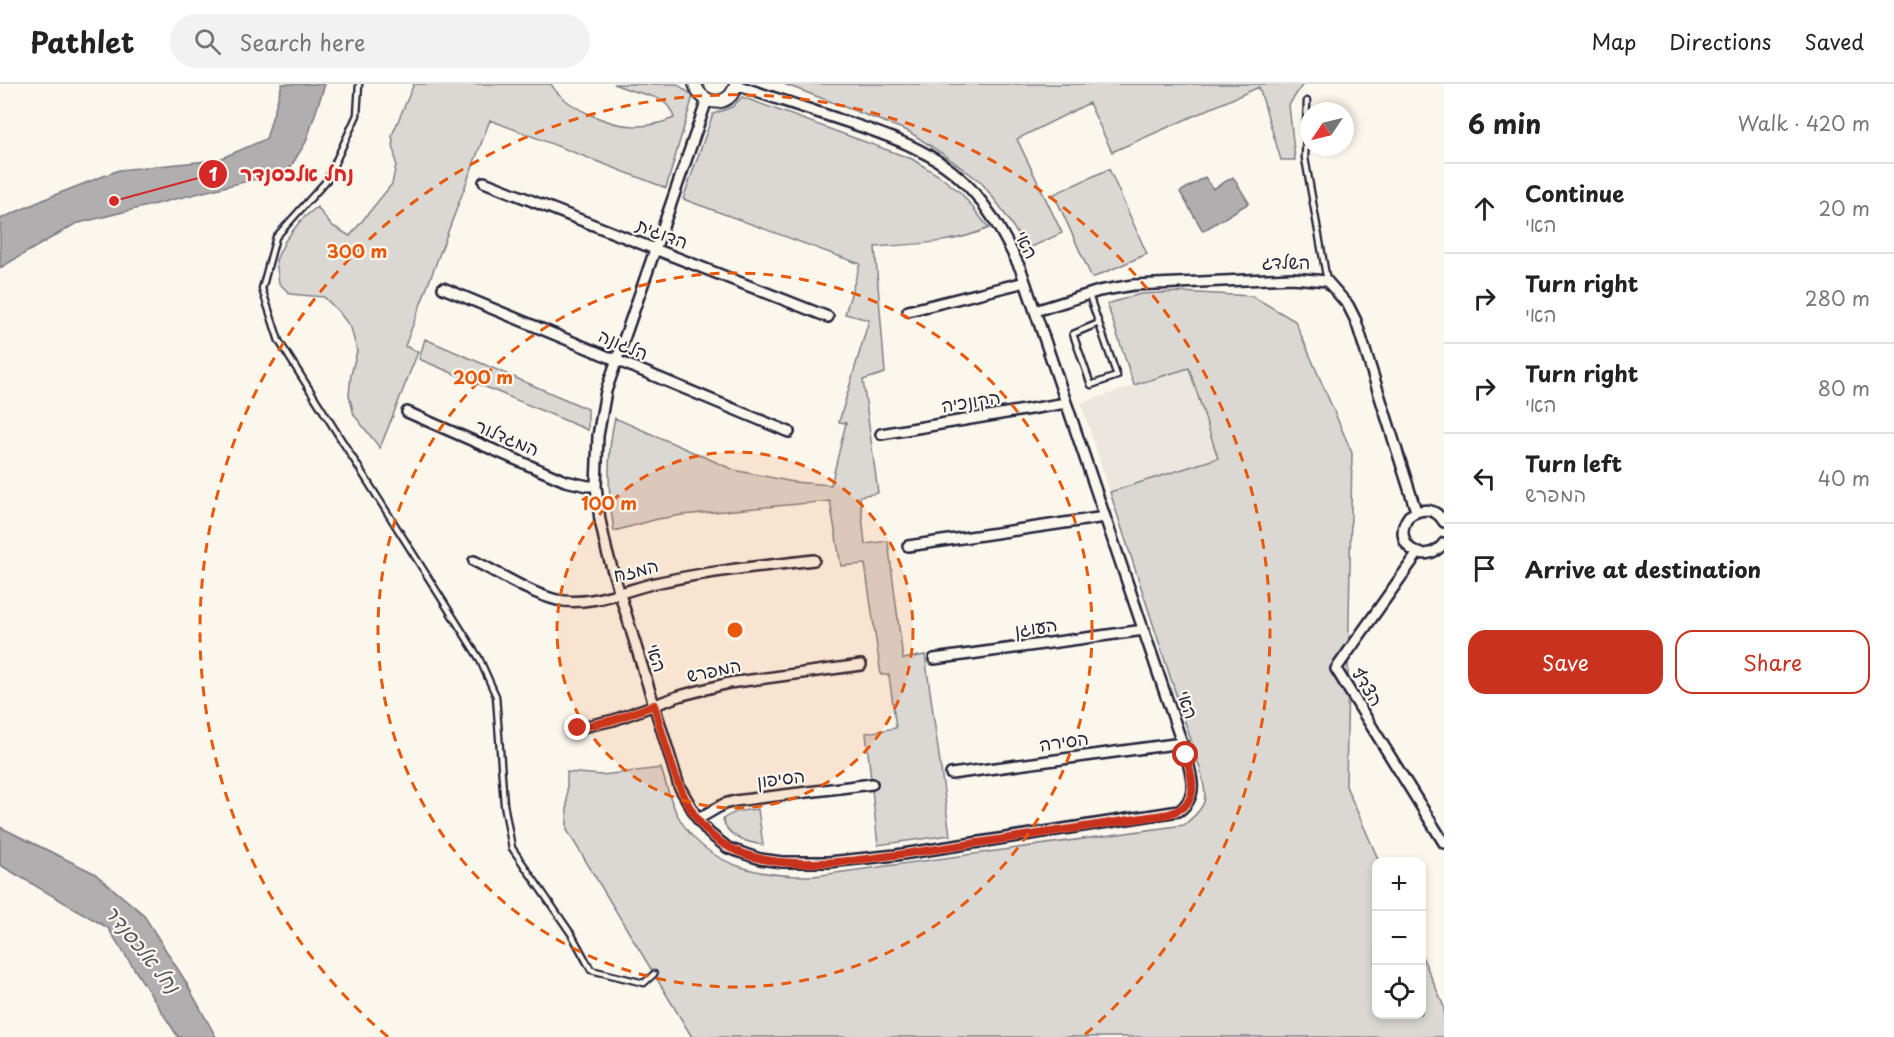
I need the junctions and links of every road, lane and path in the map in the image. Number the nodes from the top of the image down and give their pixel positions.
1 (359, 84) edge
2 (695, 84) edge
3 (736, 84) edge
4 (707, 100) junction
5 (1307, 101) dead end
6 (484, 182) dead end
7 (655, 249) junction
8 (1327, 281) junction
9 (1025, 282) junction
10 (444, 288) dead end
11 (1089, 295) junction
12 (908, 311) dead end
13 (1035, 311) junction
14 (828, 316) dead end
15 (1099, 322) junction
16 (617, 360) junction
17 (1066, 403) junction
18 (406, 412) dead end
19 (789, 432) dead end
20 (881, 434) dead end
21 (596, 486) junction
22 (1416, 511) junction
23 (1442, 516) edge
24 (1105, 517) junction
25 (909, 546) dead end
26 (1442, 549) edge
27 (1418, 553) junction
28 (814, 560) dead end
29 (474, 561) dead end
30 (618, 593) junction
31 (1144, 630) junction
32 (934, 660) dead end
33 (861, 664) dead end
34 (654, 705) junction
35 (578, 728) dead end
36 (1182, 743) junction
37 (951, 774) dead end
38 (872, 784) dead end
39 (698, 819) junction
40 (1444, 843) edge
41 (654, 974) dead end

1 - 41 lane
2 - 4 street
3 - 4 street
3 - 9 street, האי
4 - 7 street, האי
5 - 8 lane
6 - 7 street, הדוגית
7 - 14 street, הדוגית
7 - 16 street, האי
8 - 11 street, השלדג
8 - 22 street, השלדג
9 - 12 street
9 - 13 street, האי
10 - 16 street, הלגונה
11 - 13 street, השלדג
11 - 15 lane
13 - 17 street, האי
15 - 15 lane
16 - 19 street, הלגונה
16 - 21 street, האי
17 - 20 street, הקונכיה
17 - 24 street, האי
18 - 21 street, המגדלור
21 - 30 street, האי
22 - 23 street
22 - 27 street
24 - 25 street
24 - 31 street, האי
26 - 27 street
27 - 40 street, הצדף
28 - 30 street, המזח
29 - 30 street, המזח
30 - 34 street, האי
31 - 32 street, העוגן
31 - 36 street, האי
33 - 34 street, המפרש
34 - 35 street, המפרש
34 - 39 street, האי
36 - 37 street, הסירה
36 - 39 street, האי
38 - 39 street, הסיפון

